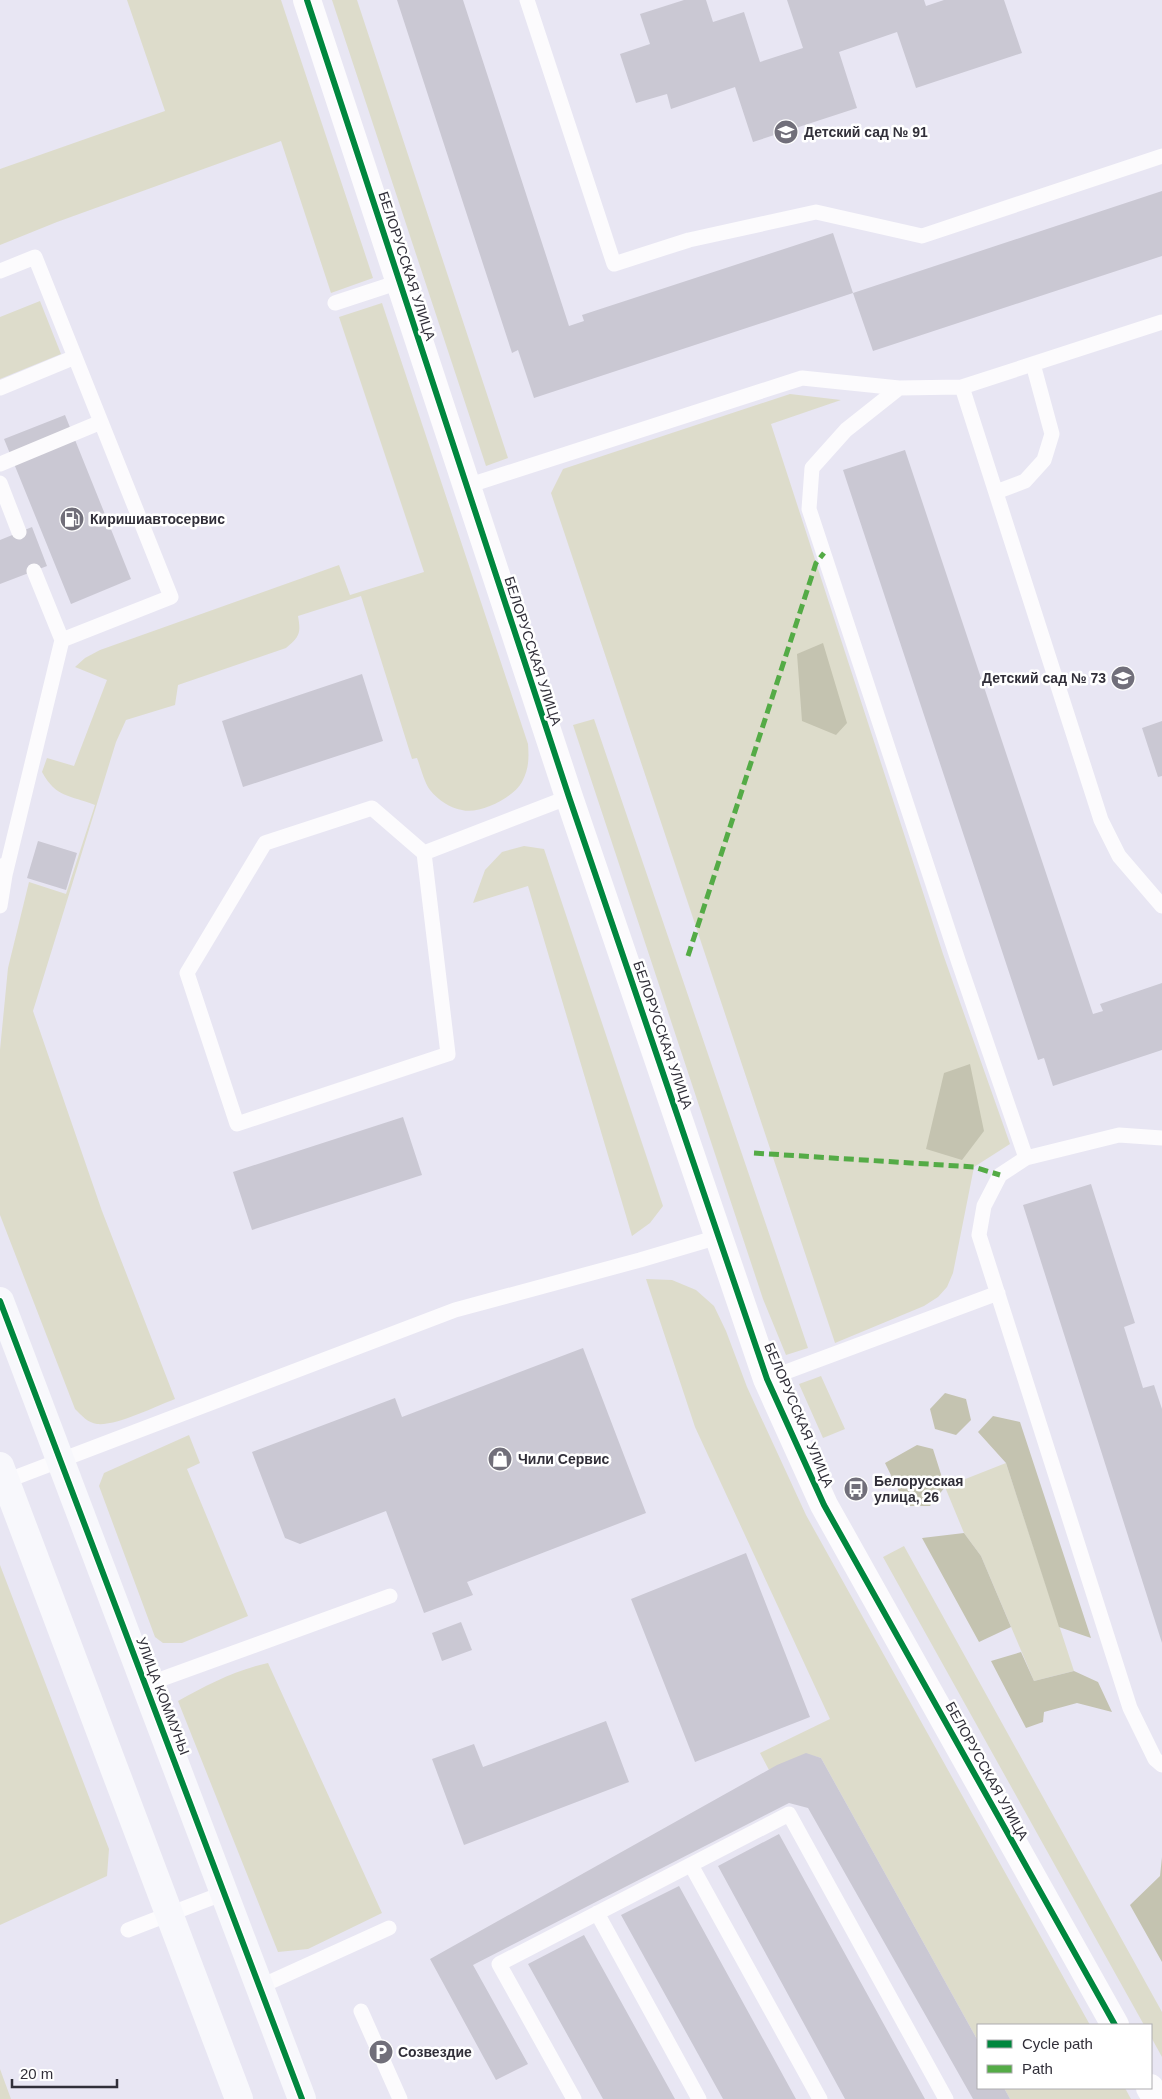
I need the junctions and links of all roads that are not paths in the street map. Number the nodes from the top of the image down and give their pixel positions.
1 (307, 0) edge
2 (527, 0) edge
3 (1162, 156) edge
4 (0, 270) edge
5 (399, 282) junction
6 (334, 303) dead end
7 (1162, 322) edge
8 (75, 357) junction
9 (1033, 364) junction
10 (962, 387) junction
11 (0, 388) edge
12 (899, 388) junction
13 (101, 422) junction
14 (0, 464) edge
15 (0, 483) edge
16 (467, 486) junction
17 (996, 492) junction
18 (19, 532) dead end
19 (34, 571) dead end
20 (62, 640) junction
21 (569, 797) junction
22 (424, 853) junction
23 (2, 869) edge
24 (0, 906) edge
25 (1162, 906) edge
26 (1162, 1138) edge
27 (1026, 1158) junction
28 (718, 1237) junction
29 (998, 1294) junction
30 (0, 1302) edge
31 (767, 1379) junction
32 (60, 1460) junction
33 (3, 1474) edge
34 (390, 1596) dead end
35 (145, 1685) junction
36 (1162, 1765) edge
37 (691, 1865) junction
38 (224, 1893) junction
39 (170, 1913) junction
40 (597, 1913) junction
41 (389, 1928) dead end
42 (128, 1930) dead end
43 (259, 1987) junction
44 (361, 2011) dead end
45 (1114, 2024) edge
46 (239, 2099) edge
47 (302, 2099) edge
48 (400, 2099) edge
49 (574, 2099) edge
50 (700, 2099) edge
51 (820, 2099) edge
52 (946, 2099) edge

1 - 5 street, БЕЛОРУССКАЯ УЛИЦА
2 - 3 lane
4 - 8 lane
5 - 6 lane
5 - 16 street, БЕЛОРУССКАЯ УЛИЦА
7 - 9 lane
8 - 11 lane
8 - 13 lane
9 - 10 lane
9 - 17 lane
10 - 12 lane
10 - 17 lane
12 - 16 lane
12 - 27 lane
13 - 14 lane
13 - 20 lane
15 - 18 lane
16 - 21 street, БЕЛОРУССКАЯ УЛИЦА
17 - 25 lane
19 - 20 lane
20 - 23 lane
21 - 22 lane
21 - 28 street, БЕЛОРУССКАЯ УЛИЦА
22 - 22 lane
23 - 24 lane
26 - 27 lane
27 - 29 lane
28 - 31 street, БЕЛОРУССКАЯ УЛИЦА
28 - 32 lane
29 - 31 lane
29 - 36 lane
30 - 32 street, УЛИЦА КОММУНЫ
31 - 45 street, БЕЛОРУССКАЯ УЛИЦА
32 - 33 lane
32 - 35 street, УЛИЦА КОММУНЫ
33 - 39 street
34 - 35 lane
35 - 38 street, УЛИЦА КОММУНЫ
37 - 40 lane
37 - 51 lane
37 - 52 lane
38 - 39 lane
38 - 43 street, УЛИЦА КОММУНЫ
39 - 42 lane
39 - 46 street
40 - 49 lane
40 - 50 lane
41 - 43 lane
43 - 47 street, УЛИЦА КОММУНЫ
44 - 48 lane

